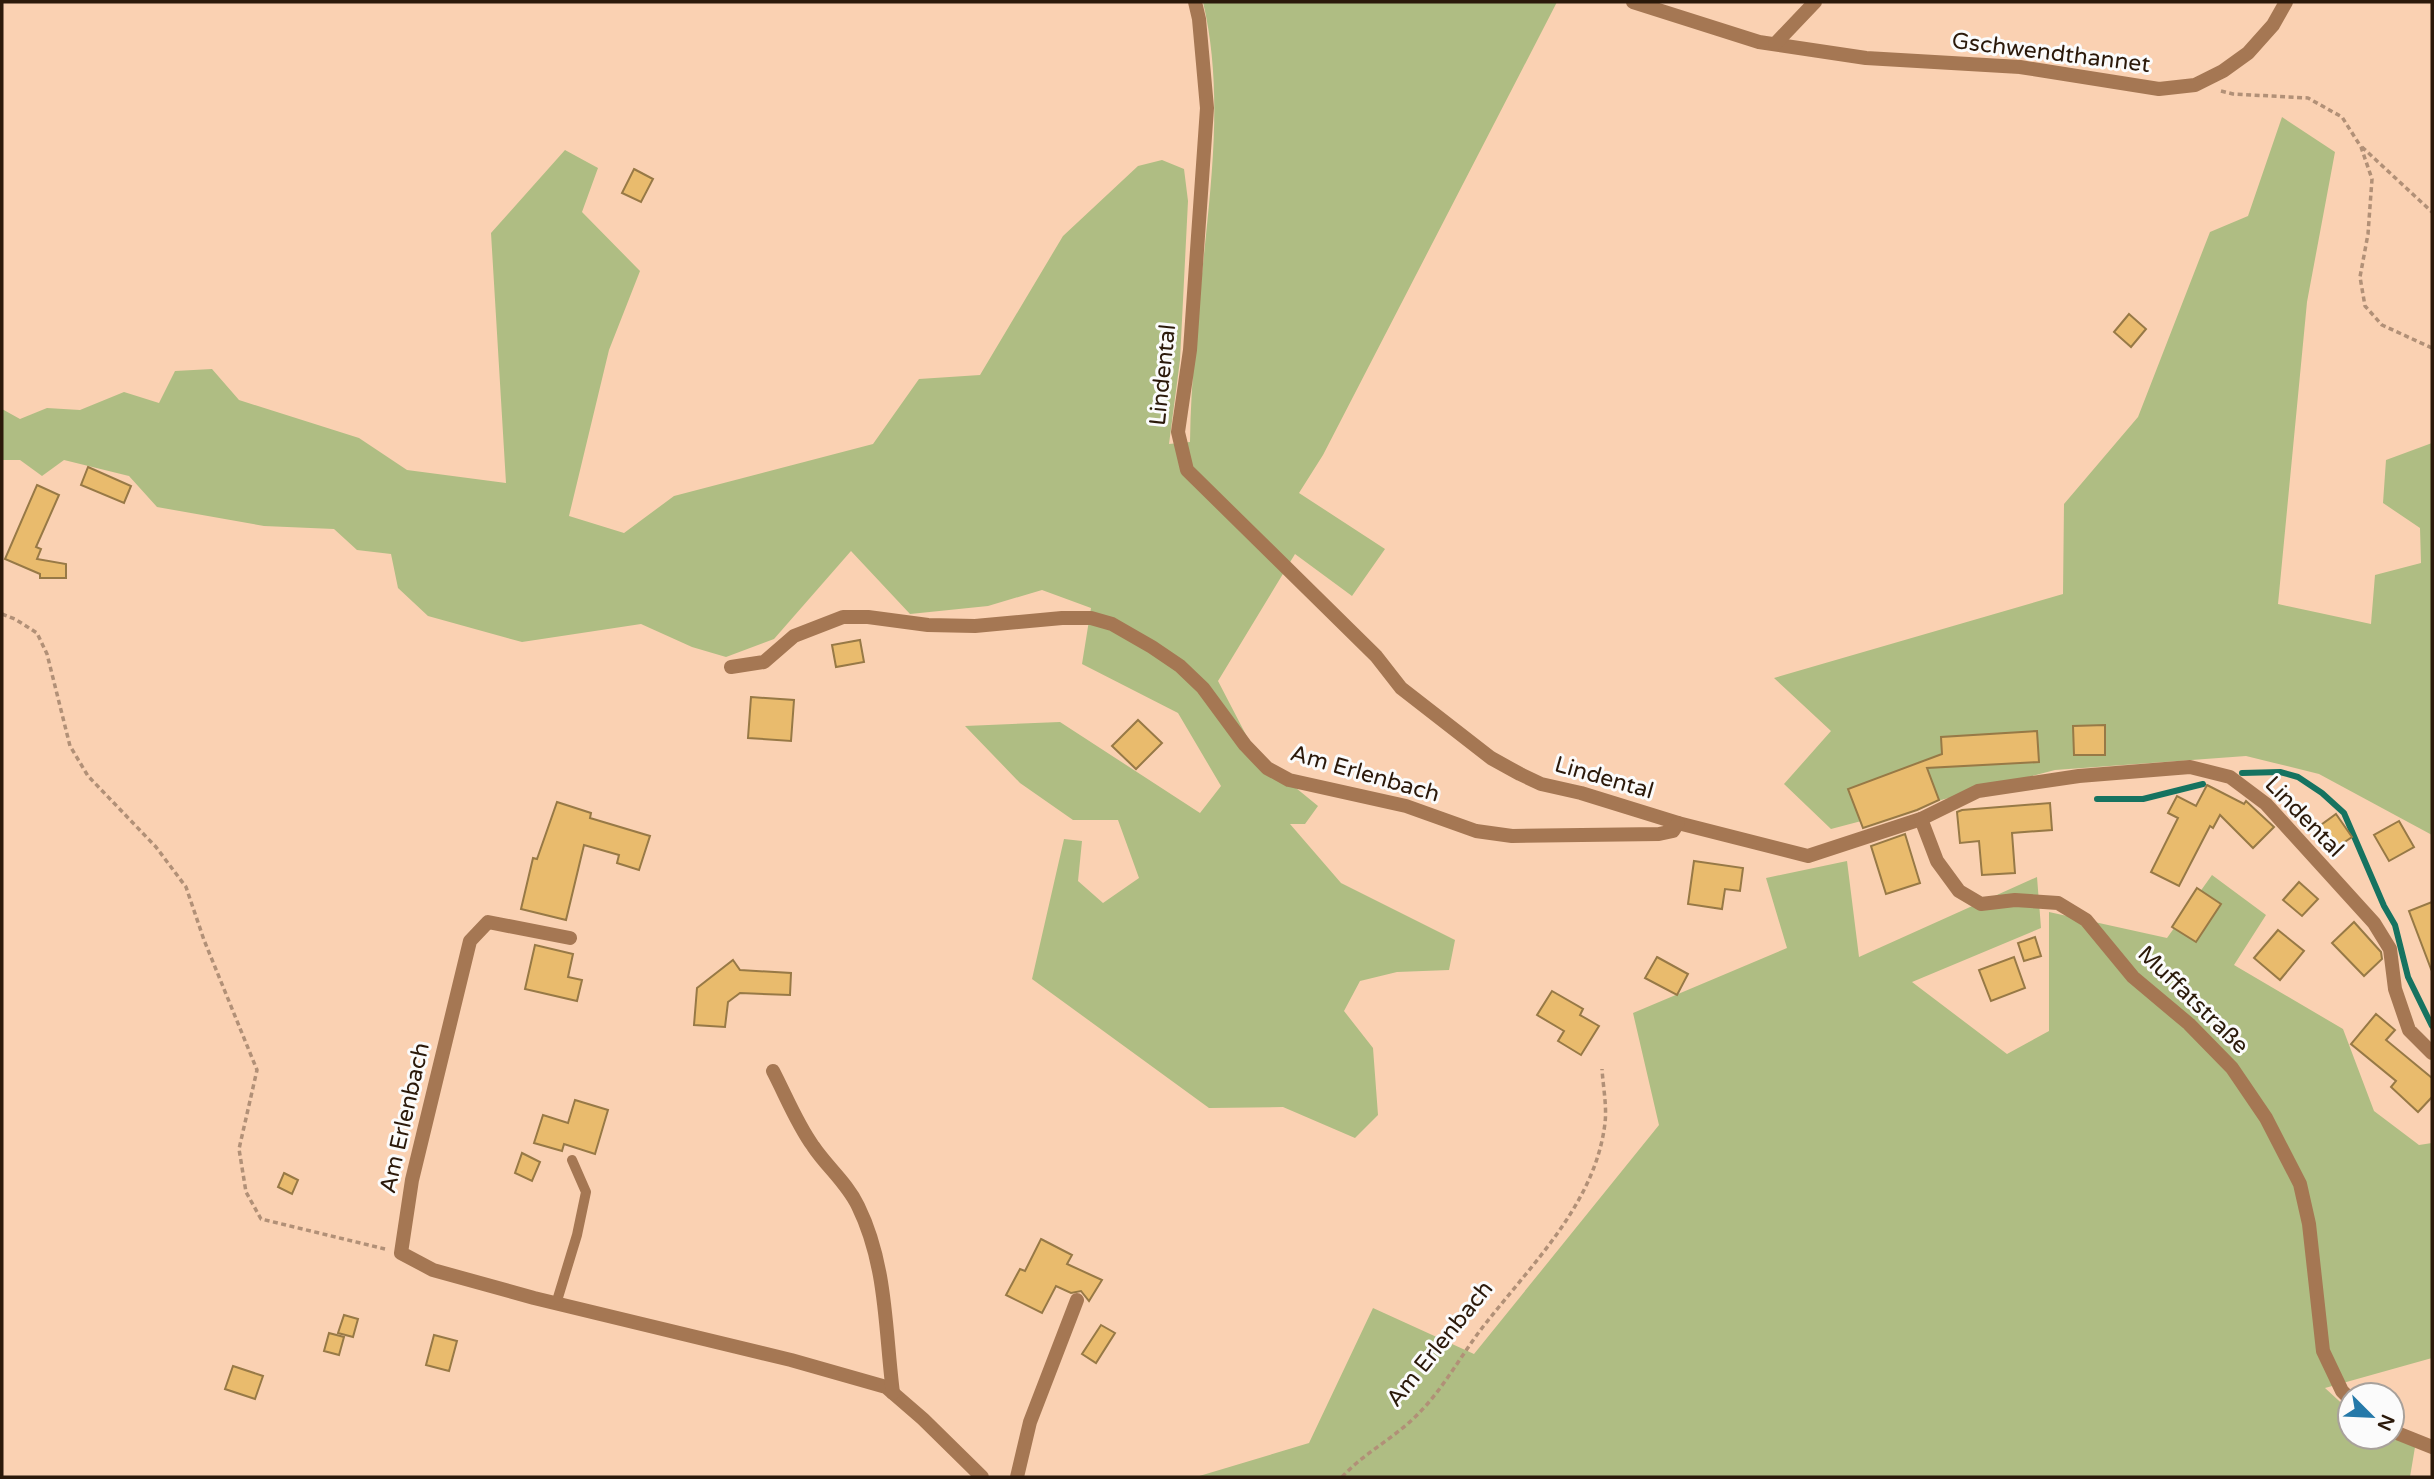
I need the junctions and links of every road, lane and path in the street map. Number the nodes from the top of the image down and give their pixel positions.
1 (1195, 2) edge
2 (1633, 2) edge
3 (1815, 2) edge
4 (2287, 2) edge
5 (1776, 44) junction
6 (2195, 85) junction
7 (2361, 147) junction
8 (2432, 212) edge
9 (2432, 348) edge
10 (2, 614) edge
11 (731, 667) dead end
12 (1922, 819) junction
13 (1678, 824) junction
14 (570, 939) dead end
15 (2432, 1053) edge
16 (1602, 1069) dead end
17 (773, 1071) dead end
18 (572, 1160) dead end
19 (401, 1253) junction
20 (1077, 1300) dead end
21 (556, 1304) junction
22 (2337, 1381) edge
23 (893, 1393) junction
24 (2406, 1437) edge
25 (2432, 1447) edge
26 (982, 1477) edge
27 (1017, 1477) edge
28 (1342, 1477) edge

1 - 13 street, Lindental
2 - 5 street, Gschwendthannet
3 - 5 street
4 - 6 street, Gschwendthannet
5 - 6 street, Gschwendthannet
6 - 7 path
7 - 8 path
7 - 9 path
10 - 19 path
11 - 13 street, Am Erlenbach
12 - 13 street, Lindental
12 - 15 street, Lindental
12 - 22 street, Muffatstraße
14 - 19 street, Am Erlenbach
16 - 28 path, Am Erlenbach
17 - 23 street
18 - 21 lane
19 - 21 street
20 - 27 street
21 - 23 street
23 - 26 street
24 - 25 street

